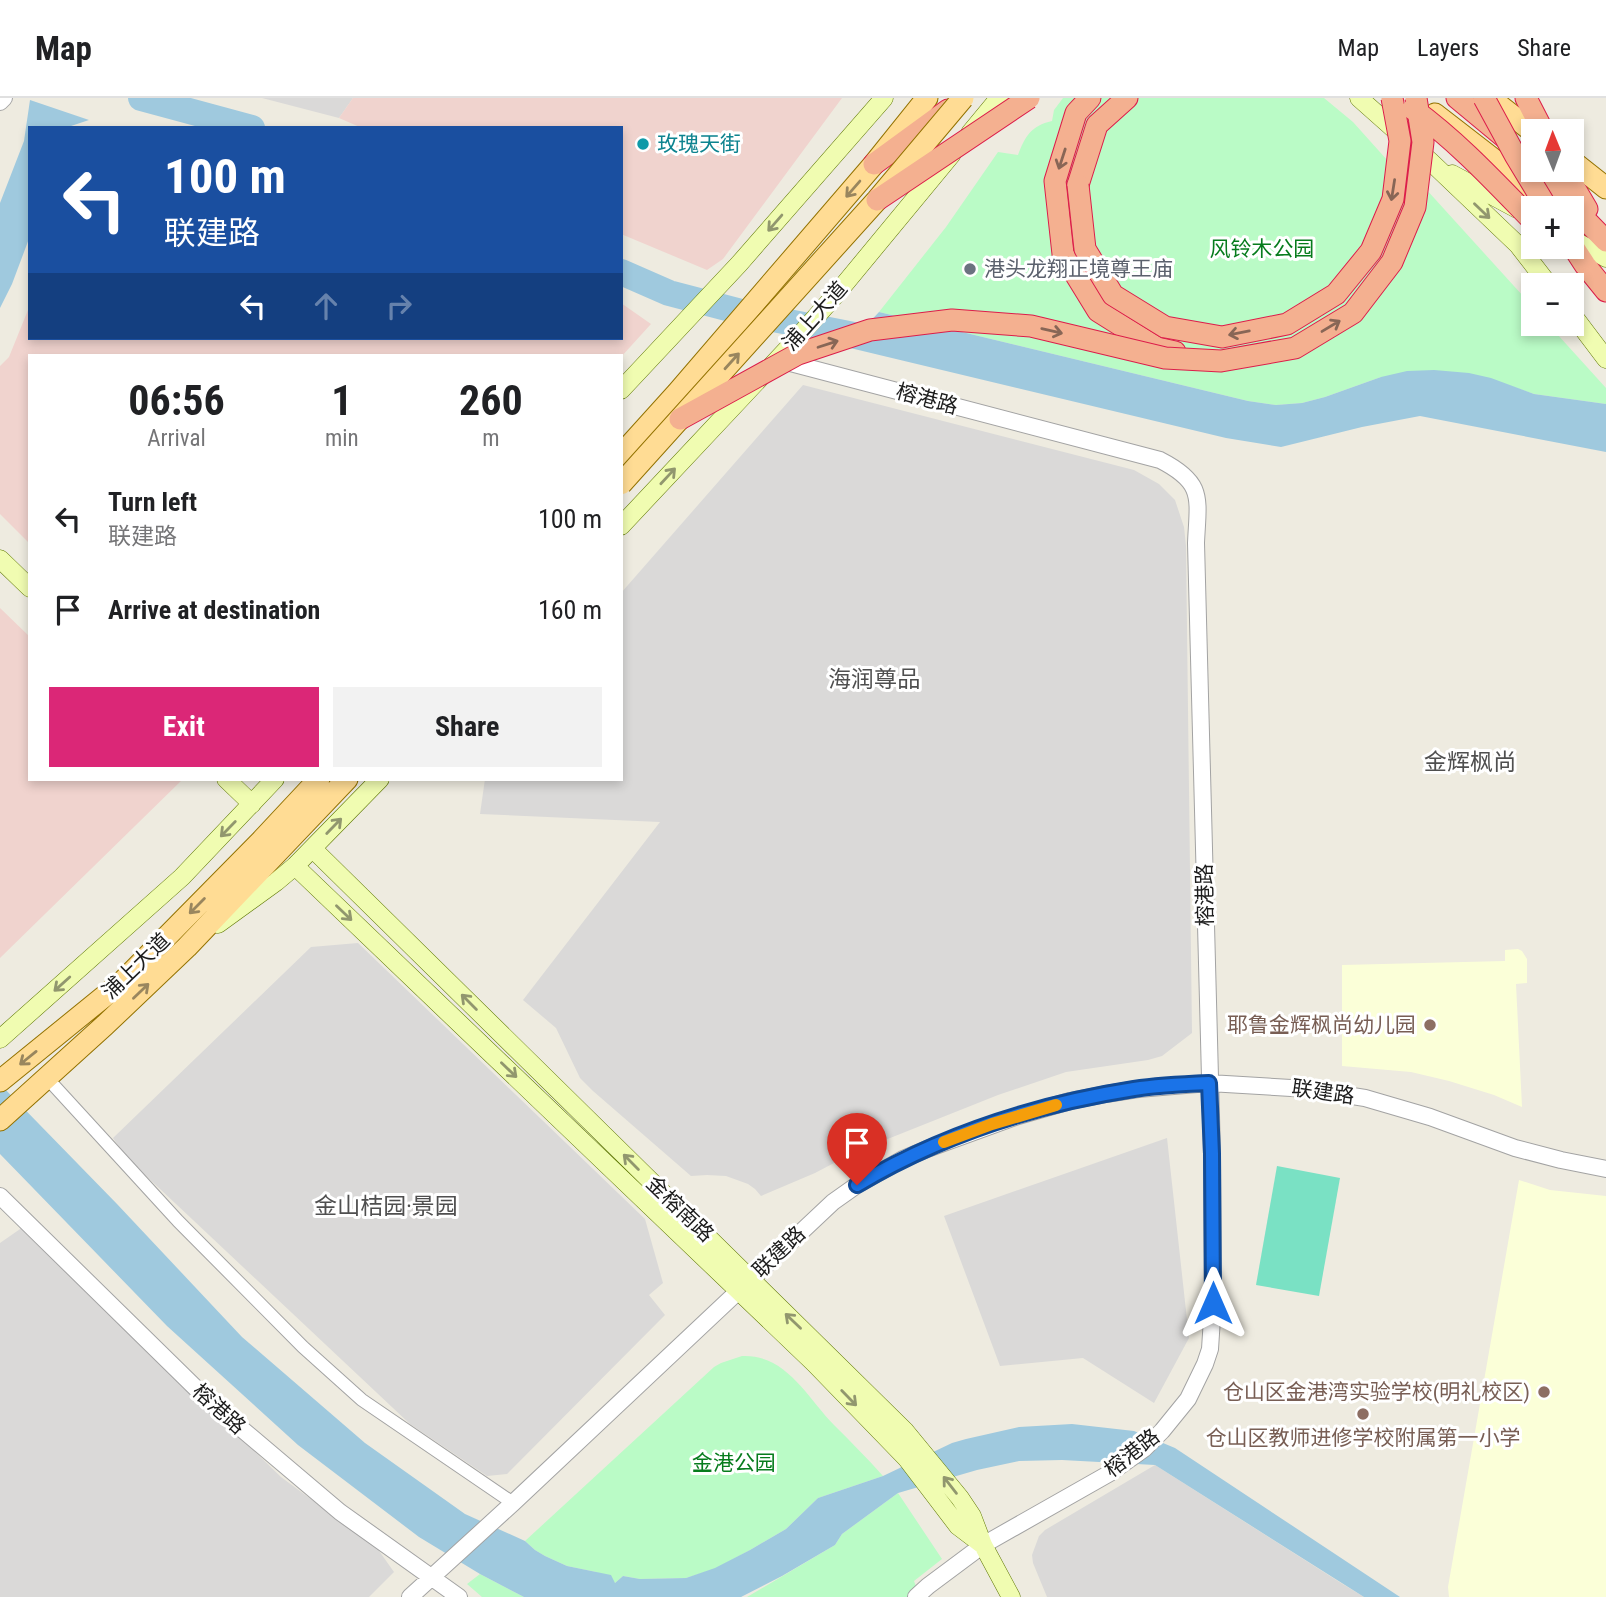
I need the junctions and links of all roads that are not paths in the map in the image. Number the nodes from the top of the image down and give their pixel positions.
1 (4, 98) edge
2 (884, 98) edge
3 (927, 98) edge
4 (963, 98) edge
5 (999, 98) edge
6 (1029, 98) edge
7 (1090, 98) edge
8 (1127, 98) edge
9 (1359, 98) edge
10 (1394, 98) edge
11 (1415, 98) edge
12 (1457, 98) edge
13 (1483, 98) edge
14 (1490, 98) edge
15 (1526, 98) edge
16 (0, 102) edge
17 (1537, 119) edge
18 (1521, 123) edge
19 (1521, 153) edge
20 (1431, 162) junction
21 (874, 164) junction
22 (1584, 171) edge
23 (1548, 182) edge
24 (1571, 182) edge
25 (1606, 188) edge
26 (1540, 196) edge
27 (1542, 196) edge
28 (877, 200) junction
29 (1521, 208) edge
30 (1521, 213) edge
31 (1584, 228) edge
32 (1606, 242) edge
33 (1584, 246) edge
34 (1606, 258) edge
35 (1577, 259) edge
36 (1581, 259) edge
37 (1585, 265) junction
38 (1540, 273) edge
39 (1606, 291) edge
40 (1584, 330) edge
41 (777, 359) junction
42 (1606, 359) edge
43 (1221, 361) junction
44 (623, 388) edge
45 (680, 419) junction
46 (623, 453) edge
47 (623, 482) edge
48 (623, 524) edge
49 (0, 559) edge
50 (28, 586) edge
51 (228, 781) edge
52 (273, 781) edge
53 (317, 781) edge
54 (345, 781) edge
55 (378, 781) edge
56 (251, 804) junction
57 (313, 849) junction
58 (295, 866) junction
59 (187, 947) junction
60 (0, 1039) edge
61 (47, 1078) junction
62 (0, 1081) edge
63 (1209, 1083) junction
64 (0, 1120) edge
65 (1606, 1168) edge
66 (0, 1196) edge
67 (745, 1285) junction
68 (513, 1503) junction
69 (983, 1545) junction
70 (432, 1577) junction
71 (410, 1597) edge
72 (459, 1597) edge
73 (916, 1597) edge
74 (1011, 1597) edge

1 - 16 street
2 -> 44 main road
3 - 21 main road
4 - 21 highway, bridge
4 - 28 main road, bridge
5 - 41 main road, 浦上大道
6 - 28 highway, bridge
7 -> 43 highway, bridge
10 -> 8 highway, bridge
9 - 20 main road
10 - 29 highway, bridge
11 - 27 main road
43 -> 11 highway, bridge
12 - 19 highway, bridge
13 - 26 highway, bridge
14 - 18 main road
15 - 17 highway
20 - 30 main road
20 -> 38 main road
21 -> 46 main road
22 - 25 main road
23 - 32 highway
24 - 32 highway
45 -> 28 main road, bridge
31 - 32 main road
33 - 34 main road
35 - 37 highway
36 - 37 highway
37 - 39 highway
40 - 42 main road
48 -> 41 main road, 浦上大道
41 - 63 street, 榕港路
45 -> 43 highway, bridge
45 - 47 main road, bridge
49 - 50 main road
51 - 56 main road
52 - 56 main road
53 -> 62 main road, 浦上大道
54 - 59 main road, 浦上大道
57 -> 55 main road, 浦上大道
56 -> 60 main road
57 - 58 main road, 浦上大道
67 -> 57 main road, 金榕南路
58 - 59 main road, 浦上大道
58 -> 67 main road
61 -> 59 main road, 浦上大道
61 - 64 main road, 浦上大道
61 - 68 street
63 - 65 street, 联建路
63 - 67 street, 联建路
63 - 69 street, 榕港路
66 - 70 street, 榕港路
67 - 68 street, 联建路
67 - 69 main road, 金榕南路
68 - 70 street, 联建路
69 - 73 street, 榕港路
69 - 74 main road, 金榕南路
70 - 71 street, 联建路
70 - 72 street, 榕港路

